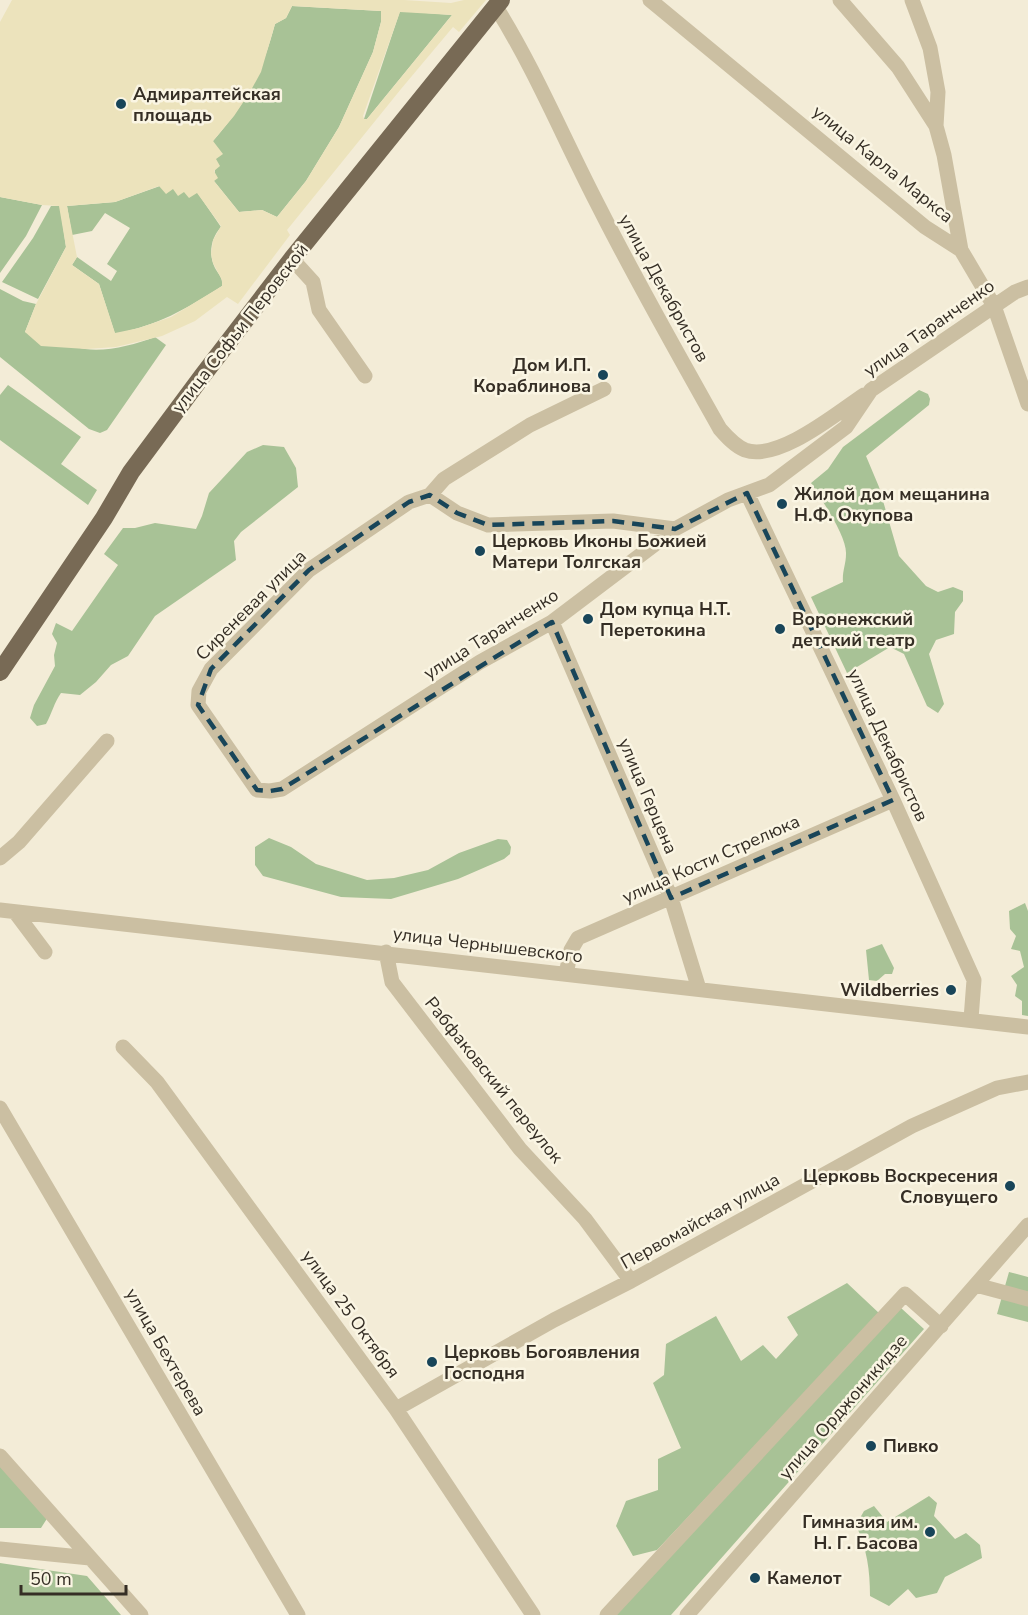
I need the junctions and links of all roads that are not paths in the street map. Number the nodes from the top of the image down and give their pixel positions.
1 (650, 0) edge
2 (840, 0) edge
3 (912, 0) edge
4 (498, 4) edge
5 (936, 126) junction
6 (961, 250) junction
7 (292, 259) junction
8 (1028, 287) edge
9 (994, 306) junction
10 (365, 376) dead end
11 (604, 389) dead end
12 (871, 390) junction
13 (1028, 404) edge
14 (747, 493) junction
15 (430, 495) junction
16 (675, 529) junction
17 (552, 622) junction
18 (0, 672) edge
19 (107, 741) dead end
20 (257, 790) joint
21 (893, 800) junction
22 (0, 858) edge
23 (670, 898) junction
24 (7, 911) edge
25 (45, 952) dead end
26 (386, 952) junction
27 (566, 974) junction
28 (699, 989) junction
29 (971, 1019) junction
30 (1028, 1027) edge
31 (123, 1047) dead end
32 (1028, 1082) edge
33 (0, 1108) edge
34 (1028, 1225) edge
35 (631, 1281) junction
36 (976, 1285) junction
37 (1028, 1299) edge
38 (941, 1326) junction
39 (396, 1408) junction
40 (0, 1456) edge
41 (0, 1549) edge
42 (90, 1558) junction
43 (141, 1615) edge
44 (298, 1615) edge
45 (533, 1615) edge
46 (607, 1615) edge
47 (687, 1615) edge

1 - 6 street, улица Карла Маркса
2 - 5 street
3 - 5 street
4 - 7 main road, улица Софьи Перовской
4 - 12 street, улица Декабристов
5 - 6 street
6 - 9 street, улица Карла Маркса
7 - 10 street
7 - 18 main road, улица Софьи Перовской
8 - 9 street, улица Таранченко
9 - 12 street, улица Таранченко
9 - 13 street, улица Карла Маркса
11 - 15 street, Сиреневая улица
12 - 14 street, улица Таранченко
14 - 16 street, улица Таранченко
14 - 21 street, улица Декабристов
15 - 16 street
15 - 20 street, Сиреневая улица
16 - 17 street, улица Таранченко
17 - 20 street, улица Таранченко
17 - 23 street, улица Герцена
19 - 22 street
21 - 23 street, улица Кости Стрелюка
21 - 29 street, улица Декабристов
23 - 27 street, улица Кости Стрелюка
23 - 28 street, улица Герцена
24 - 25 street
24 - 26 street, улица Чернышевского
26 - 27 street, улица Чернышевского
26 - 35 street, Рабфаковский переулок
27 - 28 street, улица Чернышевского
28 - 29 street, улица Чернышевского
29 - 30 street, улица Чернышевского
31 - 39 street, улица 25 Октября
32 - 35 street, Первомайская улица
33 - 44 street, улица Бехтерева
34 - 36 street, улица Орджоникидзе
35 - 39 street, Первомайская улица
36 - 37 street
36 - 38 street, улица Орджоникидзе
38 - 46 street, улица Орджоникидзе
38 - 47 street, улица Орджоникидзе
39 - 45 street, улица 25 Октября
40 - 42 street
41 - 42 street
42 - 43 street

